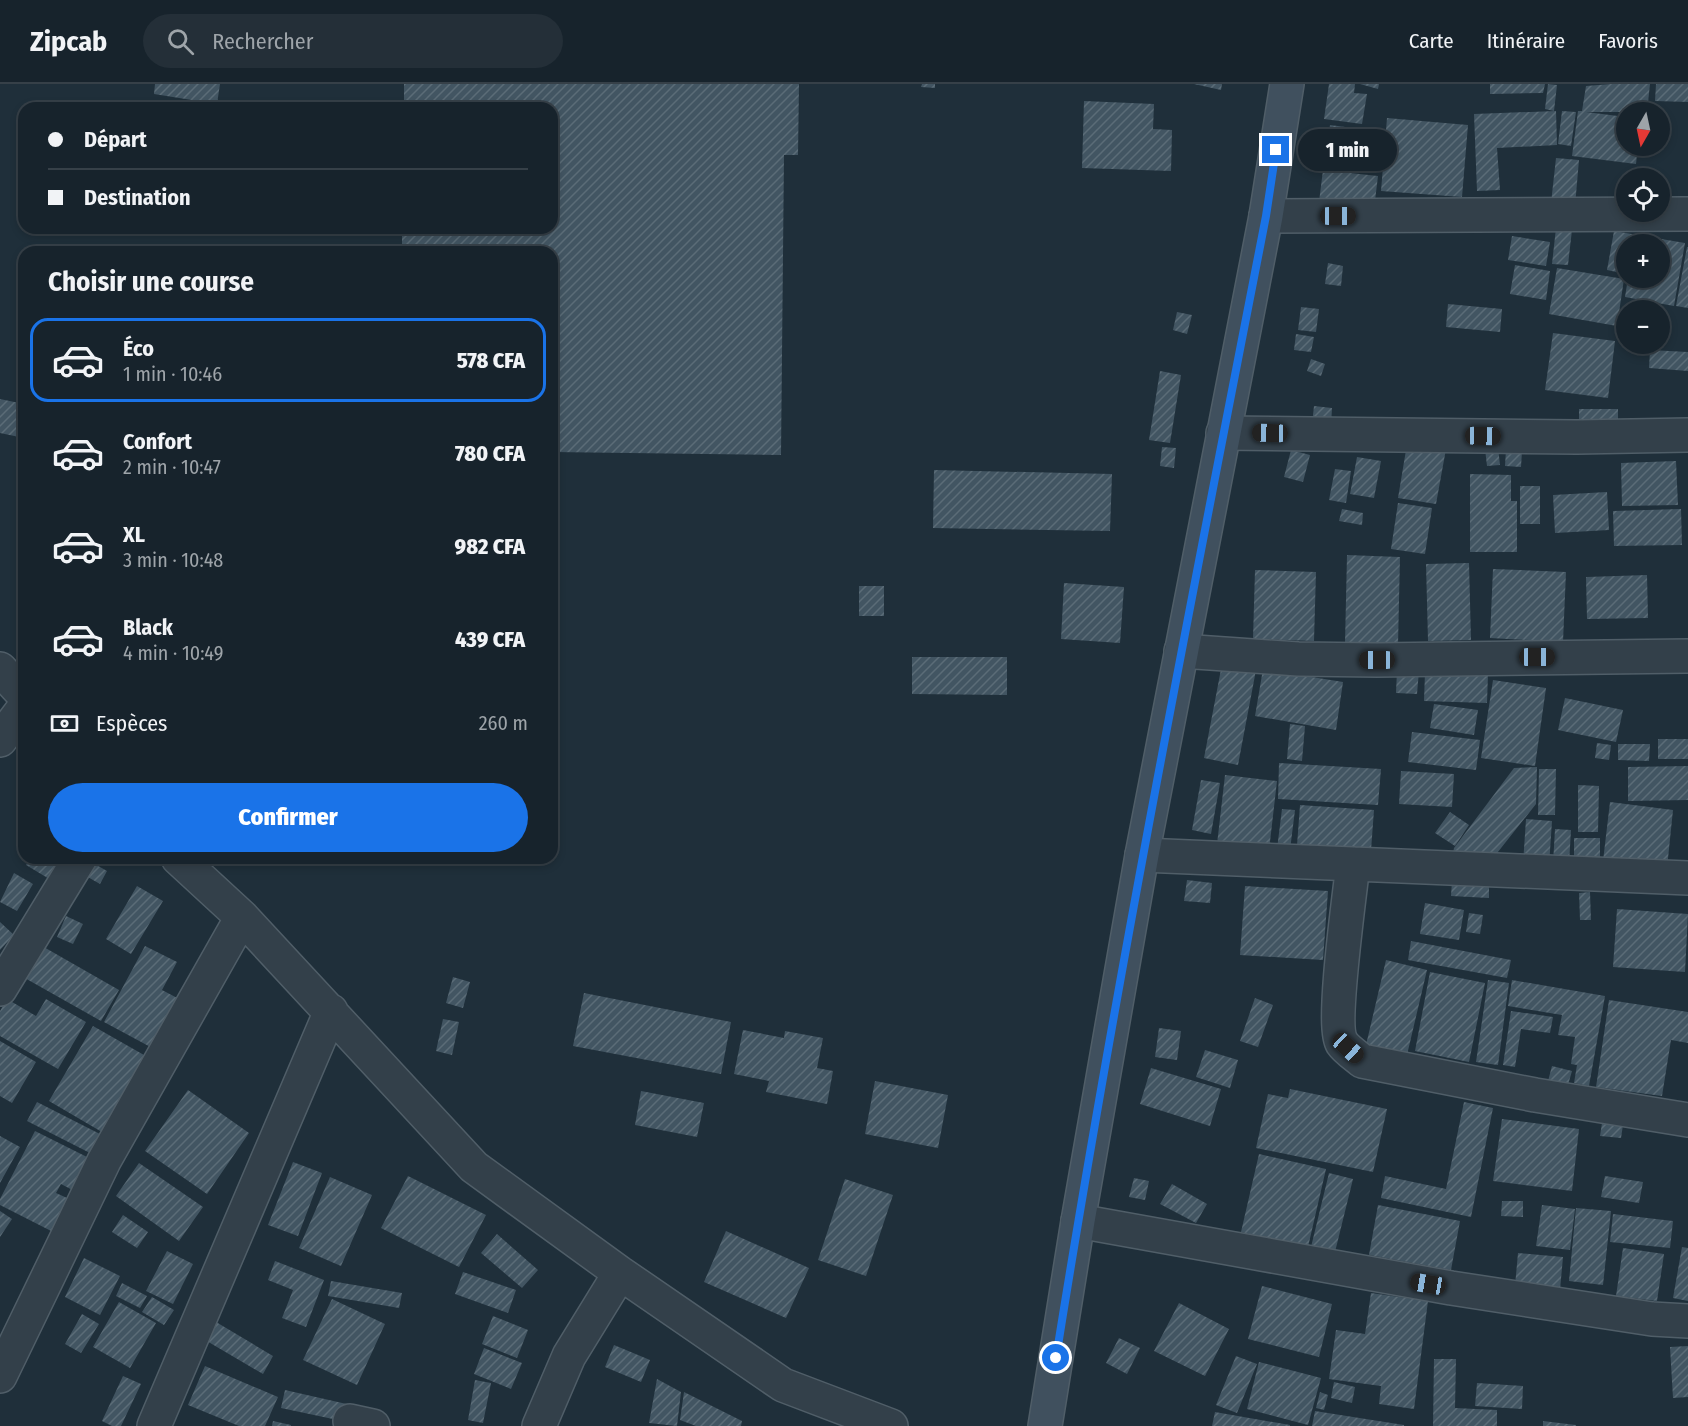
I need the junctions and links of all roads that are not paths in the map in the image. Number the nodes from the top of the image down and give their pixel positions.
1 (1287, 84) edge
2 (1688, 214) edge
3 (1266, 216) junction
4 (1223, 433) junction
5 (1688, 435) edge
6 (1181, 651) junction
7 (1688, 656) edge
8 (0, 669) edge
9 (18, 688) edge
10 (18, 716) edge
11 (0, 740) edge
12 (1142, 855) junction
13 (76, 864) edge
14 (185, 864) edge
15 (1353, 864) junction
16 (1688, 878) edge
17 (242, 917) junction
18 (0, 989) edge
19 (331, 1011) junction
20 (1688, 1120) edge
21 (1078, 1221) junction
22 (620, 1273) junction
23 (1688, 1321) edge
24 (0, 1376) edge
25 (154, 1426) edge
26 (539, 1426) edge
27 (891, 1426) edge
28 (1045, 1426) edge

1 - 3 street
2 - 3 street
3 - 4 street
4 - 5 street
4 - 6 street
6 - 7 street
6 - 12 street
8 - 9 street
10 - 11 street
12 - 15 street
12 - 21 street
13 - 18 street
14 - 17 street
15 - 16 street
15 - 20 street
17 - 19 street
17 - 24 street
19 - 22 street
19 - 25 street
21 - 23 street
21 - 28 street
22 - 26 street
22 - 27 street

